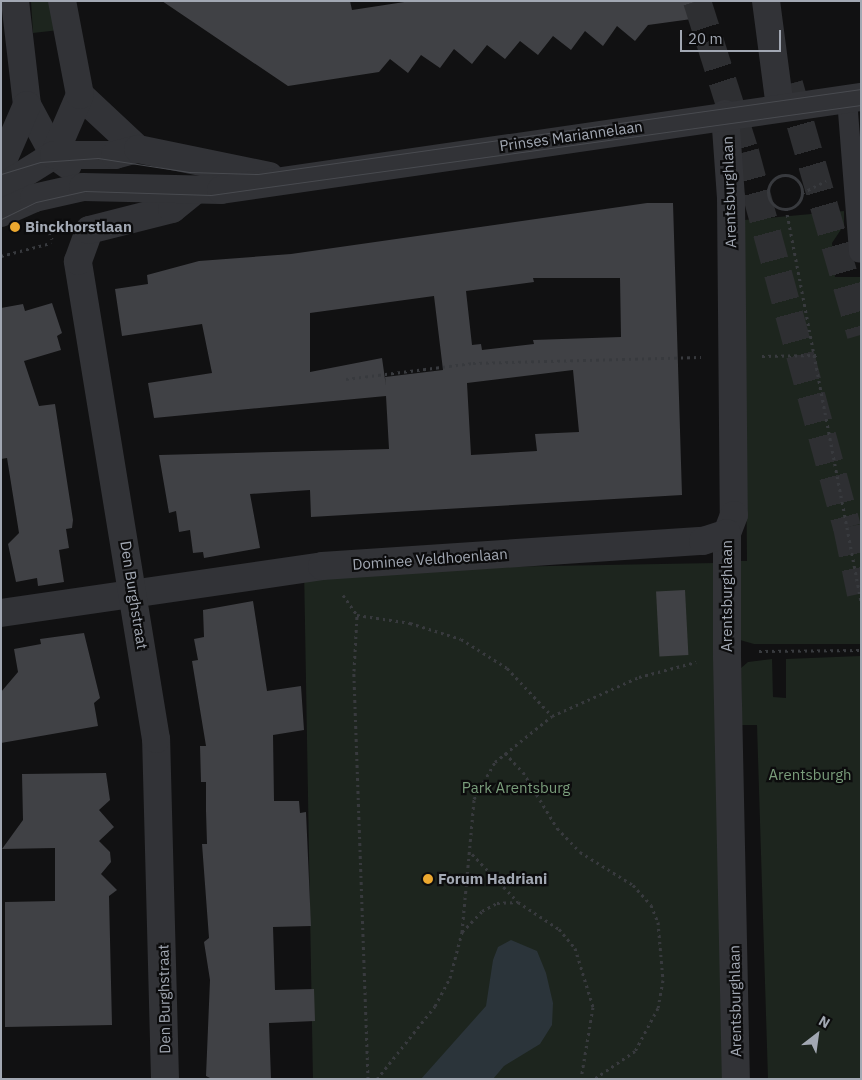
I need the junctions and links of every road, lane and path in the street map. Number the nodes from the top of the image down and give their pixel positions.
1 (16, 1) edge
2 (62, 1) edge
3 (766, 1) edge
4 (80, 95) junction
5 (854, 98) edge
6 (27, 105) junction
7 (780, 108) junction
8 (725, 114) junction
9 (138, 149) junction
10 (54, 155) junction
11 (1, 165) edge
12 (281, 178) junction
13 (109, 186) junction
14 (1, 188) edge
15 (193, 192) junction
16 (786, 208) junction
17 (1, 213) edge
18 (89, 230) junction
19 (859, 253) dead end
20 (1, 256) edge
21 (816, 355) junction
22 (732, 357) junction
23 (346, 379) dead end
24 (727, 533) junction
25 (134, 592) junction
26 (861, 601) edge
27 (1, 613) edge
28 (861, 650) edge
29 (727, 656) junction
30 (552, 716) junction
31 (505, 753) junction
32 (472, 854) junction
33 (518, 902) junction
34 (462, 932) junction
35 (165, 1079) edge
36 (368, 1079) edge
37 (377, 1079) edge
38 (581, 1079) edge
39 (594, 1079) edge
40 (736, 1079) edge

1 - 6 street
2 - 4 street
3 - 7 street
4 - 9 street
4 - 10 street
5 - 7 street, Prinses Mariannelaan
5 - 19 lane
6 - 10 street
6 - 11 street
7 - 8 street, Prinses Mariannelaan
8 - 12 street, Prinses Mariannelaan
8 - 22 street, Arentsburghlaan
9 - 10 street, Prinses Mariannelaan
9 - 12 street, Prinses Mariannelaan
10 - 13 street
10 - 14 street
12 - 15 street, Prinses Mariannelaan
13 - 15 street, Prinses Mariannelaan
13 - 17 street, Prinses Mariannelaan
15 - 18 street
16 - 16 path
16 - 21 path
18 - 20 path
18 - 25 street, Den Burghstraat
21 - 22 path
21 - 26 path
22 - 23 path
22 - 24 street, Arentsburghlaan
24 - 25 street, Dominee Veldhoenlaan
24 - 29 street, Arentsburghlaan
25 - 27 street, Dominee Veldhoenlaan
25 - 35 street, Den Burghstraat
28 - 29 path
29 - 30 path
29 - 40 street, Arentsburghlaan
30 - 31 path
30 - 36 path
31 - 32 path
31 - 39 path
32 - 33 path
32 - 34 path
33 - 34 path
33 - 38 path
34 - 37 path

